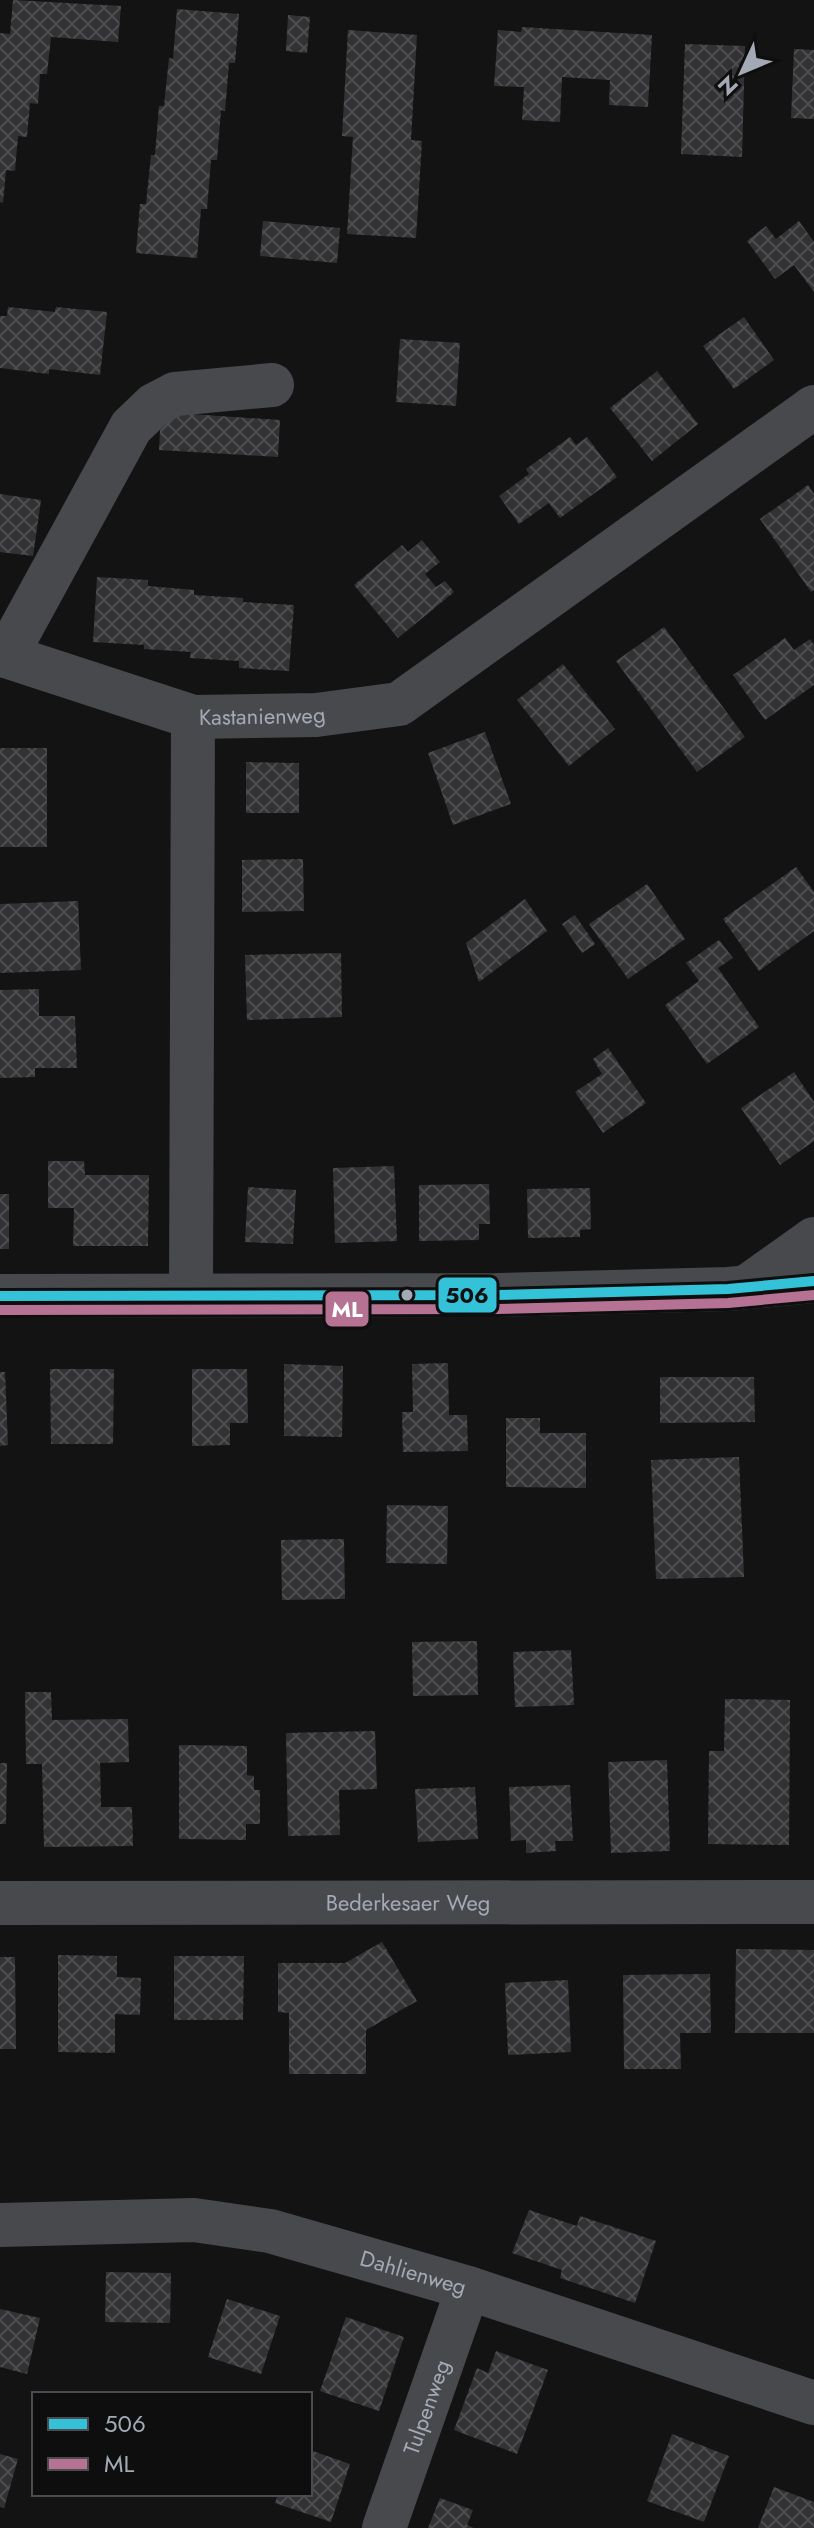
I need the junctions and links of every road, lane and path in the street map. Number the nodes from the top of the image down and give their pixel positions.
1 (272, 385) dead end
2 (814, 407) edge
3 (3, 655) edge
4 (193, 717) junction
5 (814, 1239) edge
6 (814, 1281) edge
7 (746, 1288) junction
8 (191, 1294) junction
9 (0, 1296) edge
10 (814, 1902) edge
11 (0, 1903) edge
12 (0, 2225) edge
13 (468, 2288) junction
14 (814, 2403) edge
15 (384, 2528) edge

1 - 3 street
2 - 4 street, Kastanienweg
3 - 4 street
4 - 8 street, Kastanienweg
5 - 7 street
6 - 7 street
7 - 8 street
8 - 9 street
10 - 11 street, Bederkesaer Weg
12 - 13 street, Dahlienweg
13 - 14 street, Dahlienweg
13 - 15 street, Tulpenweg

